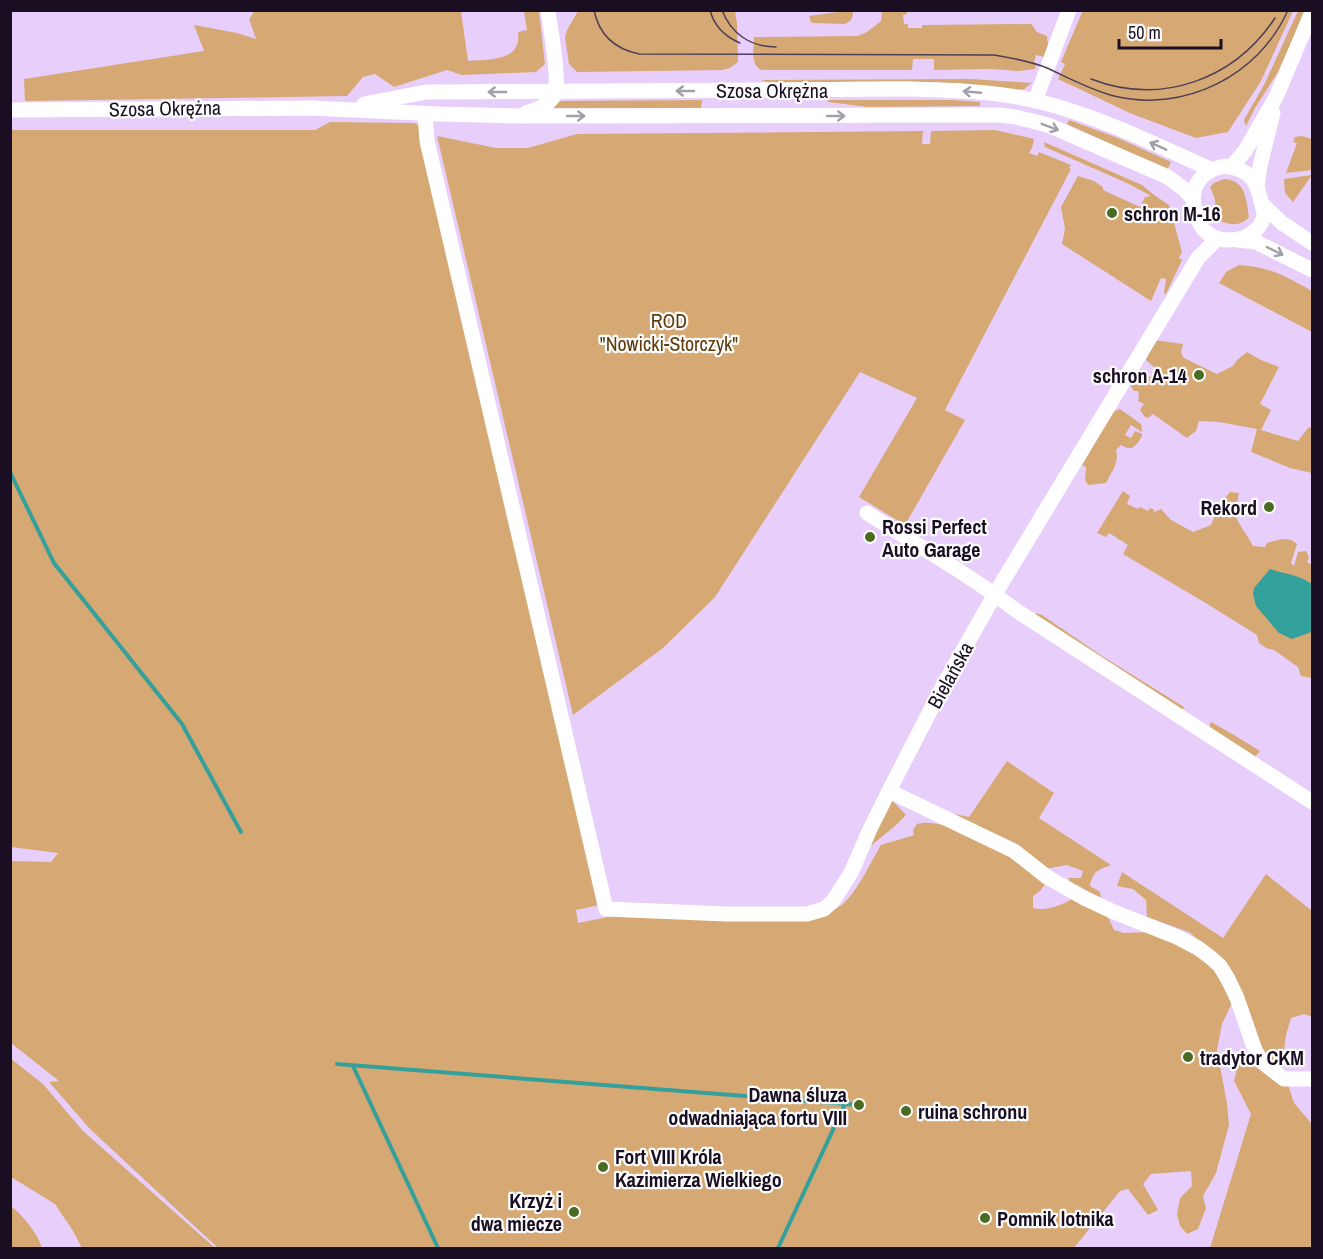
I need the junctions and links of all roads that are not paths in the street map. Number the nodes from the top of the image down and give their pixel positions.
1 (548, 10) edge
2 (1069, 10) edge
3 (1312, 12) edge
4 (556, 92) junction
5 (1276, 98) junction
6 (1035, 101) junction
7 (320, 109) junction
8 (10, 110) edge
9 (425, 114) junction
10 (518, 116) junction
11 (1231, 167) junction
12 (1212, 170) junction
13 (1257, 186) junction
14 (1194, 204) junction
15 (1263, 205) junction
16 (1202, 228) junction
17 (1217, 238) junction
18 (1234, 240) junction
19 (1312, 243) edge
20 (1197, 258) junction
21 (1312, 270) edge
22 (867, 513) dead end
23 (995, 594) junction
24 (889, 791) junction
25 (1312, 802) edge
26 (1312, 1079) edge

1 - 4 street
2 - 6 street
3 - 5 street
6 -> 4 street, Szosa Okrężna
4 -> 7 street, Szosa Okrężna
4 - 10 street
5 - 11 street
5 - 13 street
12 -> 6 street, Szosa Okrężna
7 - 8 street, Szosa Okrężna
7 - 9 street, Szosa Okrężna
9 - 10 street, Szosa Okrężna
9 - 24 street, Bielańska
10 -> 14 street, Szosa Okrężna
11 - 12 street
11 - 13 street
12 - 14 street
13 - 15 street
14 - 16 street
15 - 18 street
15 - 19 street
16 - 17 street
16 - 20 street, Bielańska
17 - 18 street
17 - 20 street, Bielańska
18 -> 21 street
20 - 23 street, Bielańska
22 - 23 street
23 - 24 street, Bielańska
23 - 25 street
24 - 26 street

